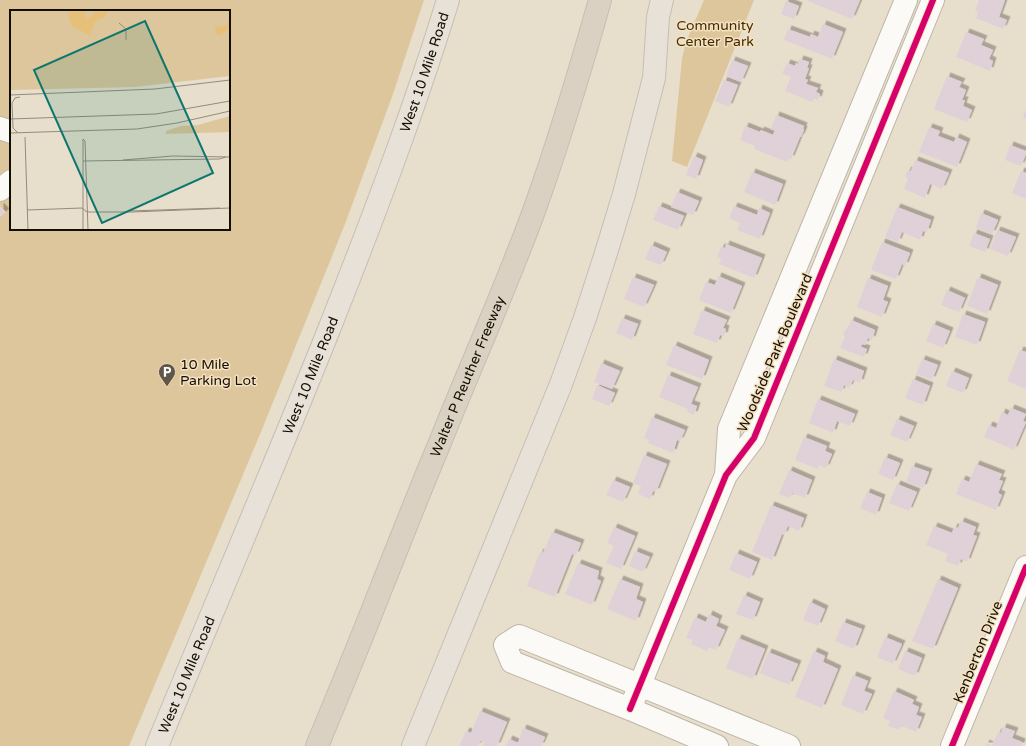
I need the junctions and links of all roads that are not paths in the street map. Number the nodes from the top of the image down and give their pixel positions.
1 (448, 0) edge
2 (600, 0) edge
3 (906, 0) edge
4 (933, 0) edge
5 (660, 9) edge
6 (887, 47) junction
7 (909, 57) junction
8 (0, 128) edge
9 (10, 132) edge
10 (10, 182) edge
11 (830, 182) junction
12 (0, 190) edge
13 (854, 192) junction
14 (771, 328) junction
15 (795, 338) junction
16 (726, 476) junction
17 (1026, 567) edge
18 (639, 685) junction
19 (630, 709) junction
20 (157, 746) edge
21 (317, 746) edge
22 (413, 746) edge
23 (717, 746) edge
24 (789, 746) edge
25 (952, 746) edge

1 - 20 main road, West 10 Mile Road
2 - 21 highway, Walter P Reuther Freeway
3 - 6 street, Woodside Park Boulevard
4 - 7 street, Woodside Park Boulevard
5 - 22 main road
6 - 7 street
6 - 11 street, Woodside Park Boulevard
7 - 13 street, Woodside Park Boulevard
8 - 9 street
10 - 12 street
11 - 13 street
11 - 14 street, Woodside Park Boulevard
13 - 15 street, Woodside Park Boulevard
14 - 15 street, Woodside Park Boulevard
14 - 16 street, Woodside Park Boulevard
15 - 16 street, Woodside Park Boulevard
16 - 18 street, Woodside Park Boulevard
17 - 25 street, Kenberton Drive
18 - 19 street, Woodside Park Boulevard
18 - 19 street
18 - 24 street
19 - 23 street

